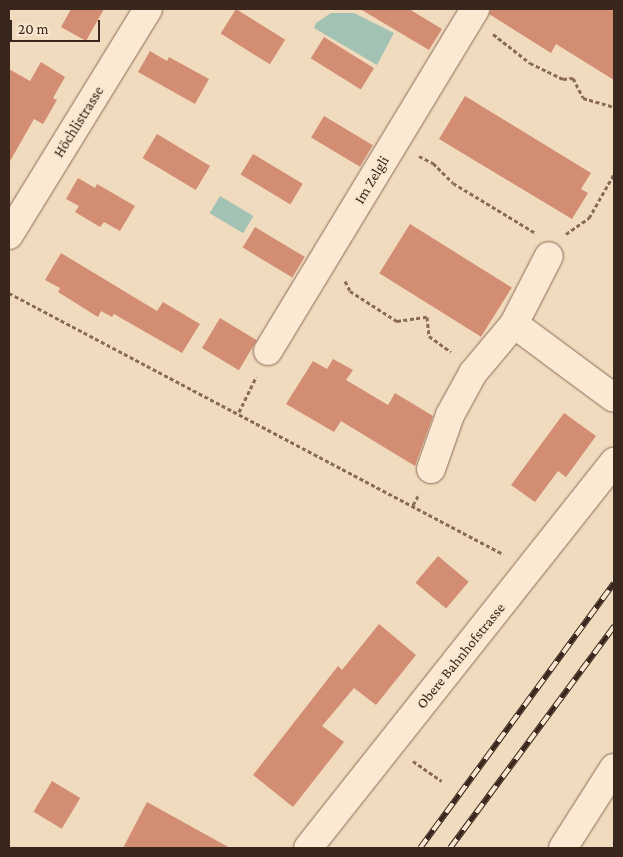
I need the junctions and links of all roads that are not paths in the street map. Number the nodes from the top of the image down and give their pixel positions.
1 (148, 9) edge
2 (472, 14) edge
3 (9, 234) edge
4 (552, 251) road end
5 (514, 324) junction
6 (268, 351) road end
7 (614, 398) edge
8 (614, 462) edge
9 (431, 469) dead end
10 (614, 768) edge
11 (308, 848) edge
12 (563, 848) edge

1 - 3 street, Höchlistrasse
2 - 6 street, Im Zelgli
4 - 5 street
5 - 7 street
5 - 9 street
8 - 11 street, Obere Bahnhofstrasse
10 - 12 street

